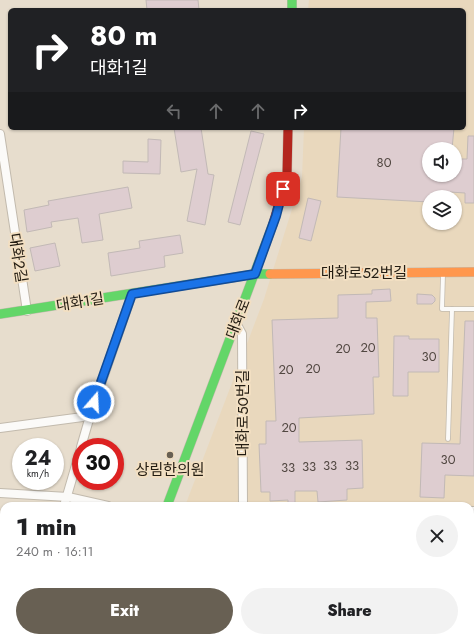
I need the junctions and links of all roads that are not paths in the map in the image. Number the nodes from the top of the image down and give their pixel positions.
1 (288, 130) edge
2 (0, 134) edge
3 (1, 149) edge
4 (3, 185) edge
5 (474, 272) edge
6 (443, 273) junction
7 (255, 274) junction
8 (132, 294) junction
9 (452, 309) junction
10 (474, 309) edge
11 (27, 311) junction
12 (0, 314) edge
13 (236, 323) junction
14 (90, 416) junction
15 (0, 428) edge
16 (84, 438) edge
17 (448, 439) dead end
18 (72, 482) edge
19 (0, 493) edge
20 (68, 497) junction
21 (66, 502) edge
22 (90, 502) edge
23 (169, 502) edge
24 (244, 502) edge

1 - 7 street, 대화로
2 - 3 street, 대화2길
3 - 4 street, 대화2길
4 - 11 street, 대화2길
5 - 6 street, 대화로52번길
6 - 7 street, 대화로52번길
6 - 9 lane
7 - 8 street, 대화1길
7 - 13 street, 대화로
8 - 11 street, 대화1길
8 - 14 street
9 - 10 lane
9 - 17 lane
11 - 12 street, 대화1길
13 - 23 street, 대화로
13 - 24 street, 대화로50번길
14 - 15 street
14 - 16 street
18 - 20 street
19 - 20 street
20 - 21 street
20 - 22 street

